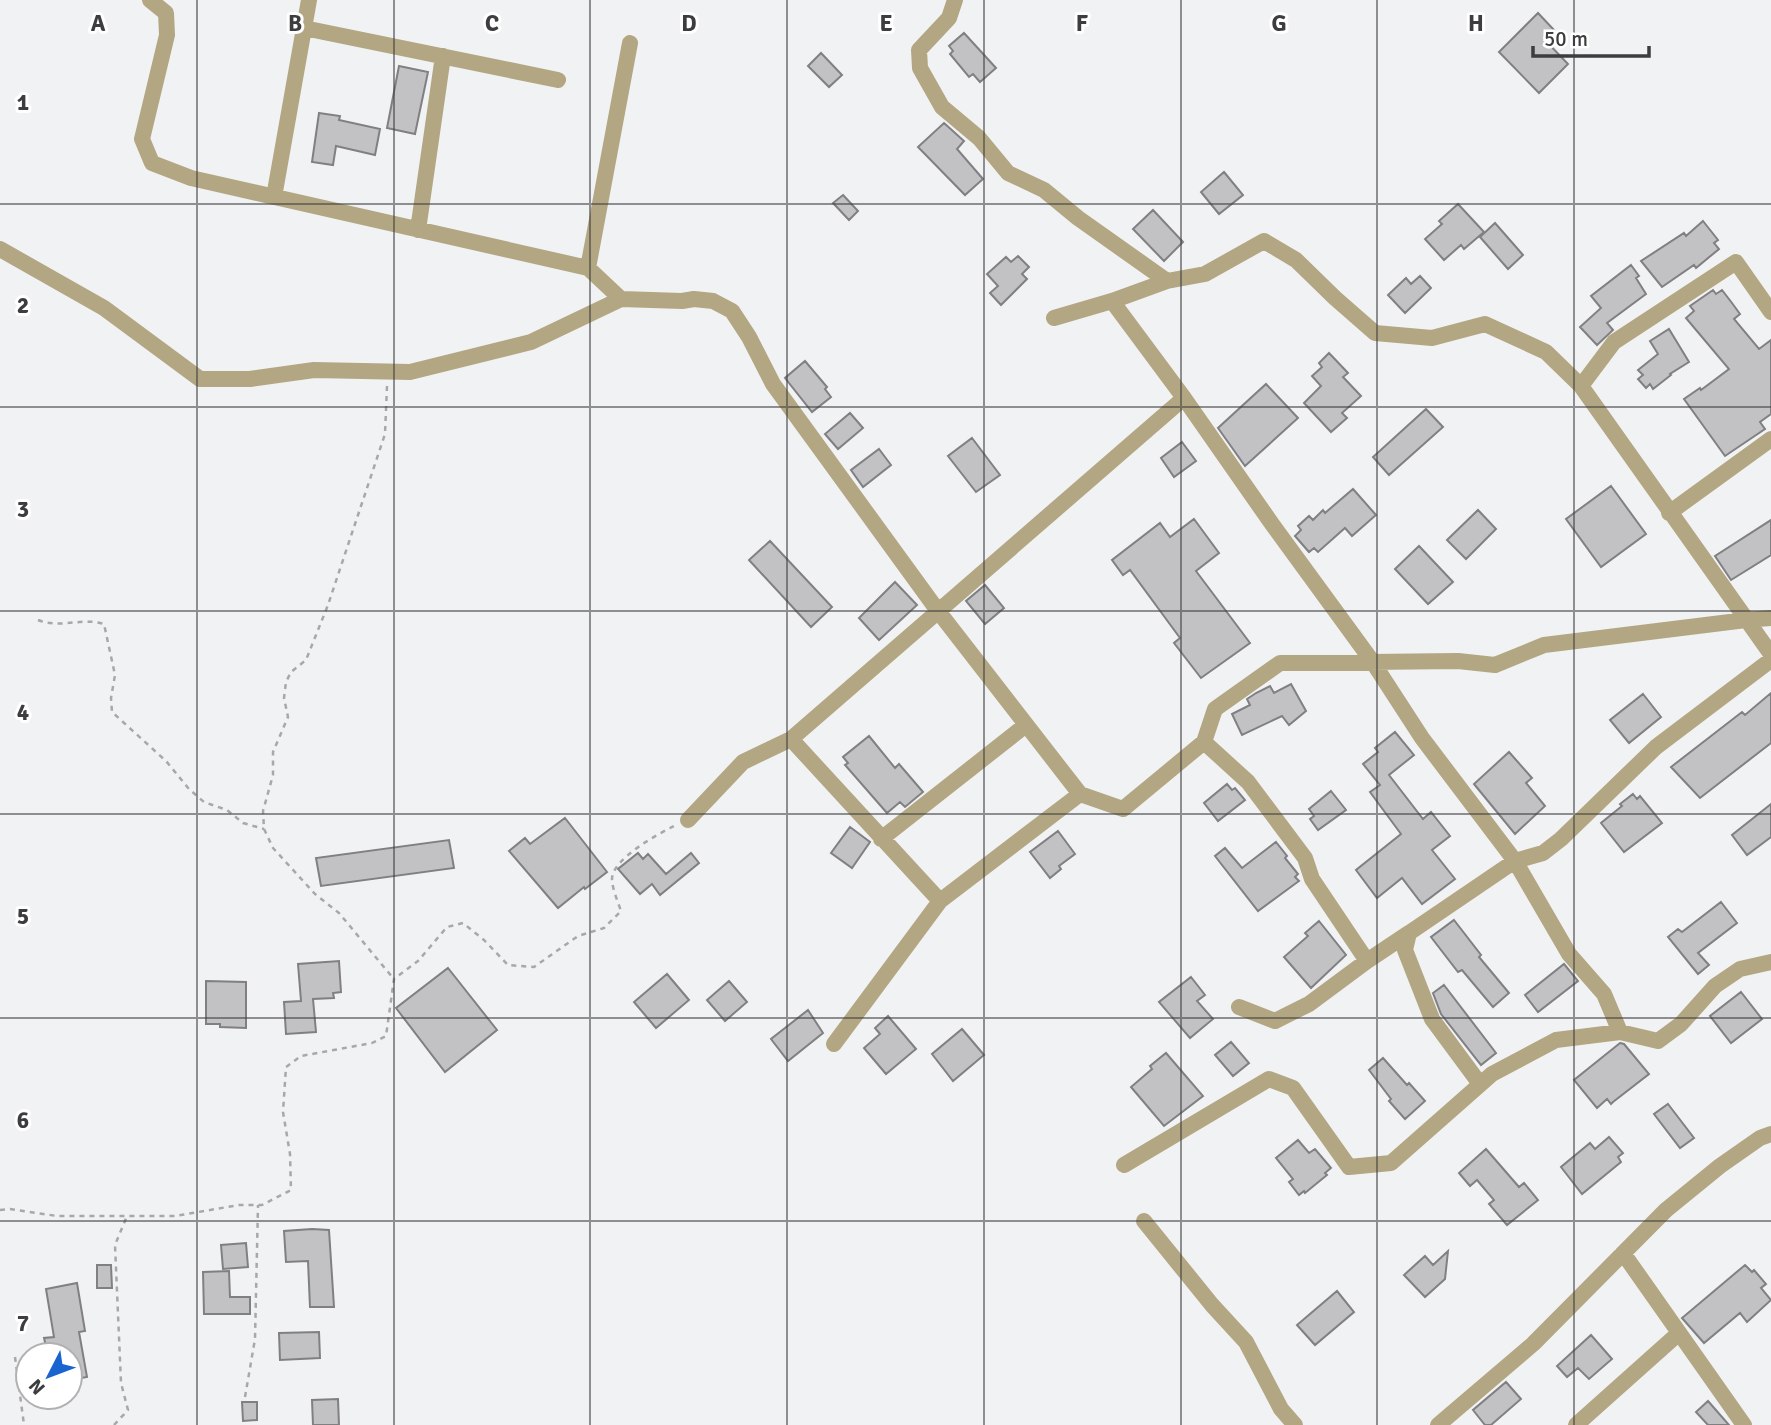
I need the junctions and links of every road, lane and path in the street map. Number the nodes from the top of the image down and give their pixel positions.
1 (150, 0) edge
2 (309, 0) edge
3 (955, 0) edge
4 (167, 7) edge
5 (304, 28) junction
6 (630, 43) dead end
7 (443, 56) junction
8 (558, 80) dead end
9 (274, 197) junction
10 (418, 230) junction
11 (0, 249) edge
12 (588, 268) junction
13 (1167, 281) junction
14 (621, 299) junction
15 (1112, 301) junction
16 (1771, 312) edge
17 (1055, 318) dead end
18 (388, 372) junction
19 (1581, 386) junction
20 (1184, 398) junction
21 (1771, 439) edge
22 (1669, 513) junction
23 (938, 611) junction
24 (1771, 618) edge
25 (38, 620) dead end
26 (1746, 620) junction
27 (1771, 654) edge
28 (1771, 660) edge
29 (1373, 661) junction
30 (1026, 725) junction
31 (791, 739) junction
32 (1204, 742) junction
33 (1080, 794) junction
34 (688, 820) joint
35 (264, 829) junction
36 (881, 839) junction
37 (1515, 861) junction
38 (940, 901) junction
39 (1409, 933) junction
40 (1367, 961) junction
41 (1771, 962) edge
42 (394, 979) junction
43 (1239, 1007) dead end
44 (1619, 1032) junction
45 (834, 1044) dead end
46 (1480, 1084) junction
47 (1771, 1134) edge
48 (1124, 1165) dead end
49 (258, 1205) junction
50 (0, 1210) edge
51 (127, 1216) junction
52 (1144, 1221) dead end
53 (1623, 1253) junction
54 (1679, 1333) junction
55 (244, 1397) dead end
56 (1449, 1421) edge
57 (114, 1425) edge
58 (1295, 1425) edge
59 (1576, 1425) edge
60 (1744, 1425) edge

1 - 4 street
2 - 5 street
3 - 13 street
4 - 9 street
5 - 7 street
5 - 9 street
6 - 12 street
7 - 8 street
7 - 10 street
9 - 10 street
10 - 12 street
11 - 18 street
12 - 14 street
13 - 15 street
13 - 19 street
14 - 18 street
14 - 23 street
15 - 17 street
15 - 20 street
16 - 19 street
18 - 35 path
19 - 22 street
20 - 23 street
20 - 29 street
21 - 22 street
22 - 26 street
23 - 30 street
23 - 31 street
24 - 26 street
25 - 35 path
26 - 27 street
26 - 29 street
28 - 37 street
29 - 32 street
29 - 37 street
30 - 33 street
30 - 36 street
31 - 34 street
31 - 36 street
32 - 33 street
32 - 40 street
33 - 38 street
34 - 42 path
35 - 42 path
36 - 38 street
37 - 39 street
37 - 44 street
38 - 45 street
39 - 40 street
39 - 46 street
40 - 43 street
41 - 44 street
42 - 49 path
44 - 46 street
46 - 48 street
47 - 53 street
49 - 51 path
49 - 55 path
50 - 51 path
51 - 57 path
52 - 58 street
53 - 54 street
53 - 56 street
54 - 59 street
54 - 60 street

